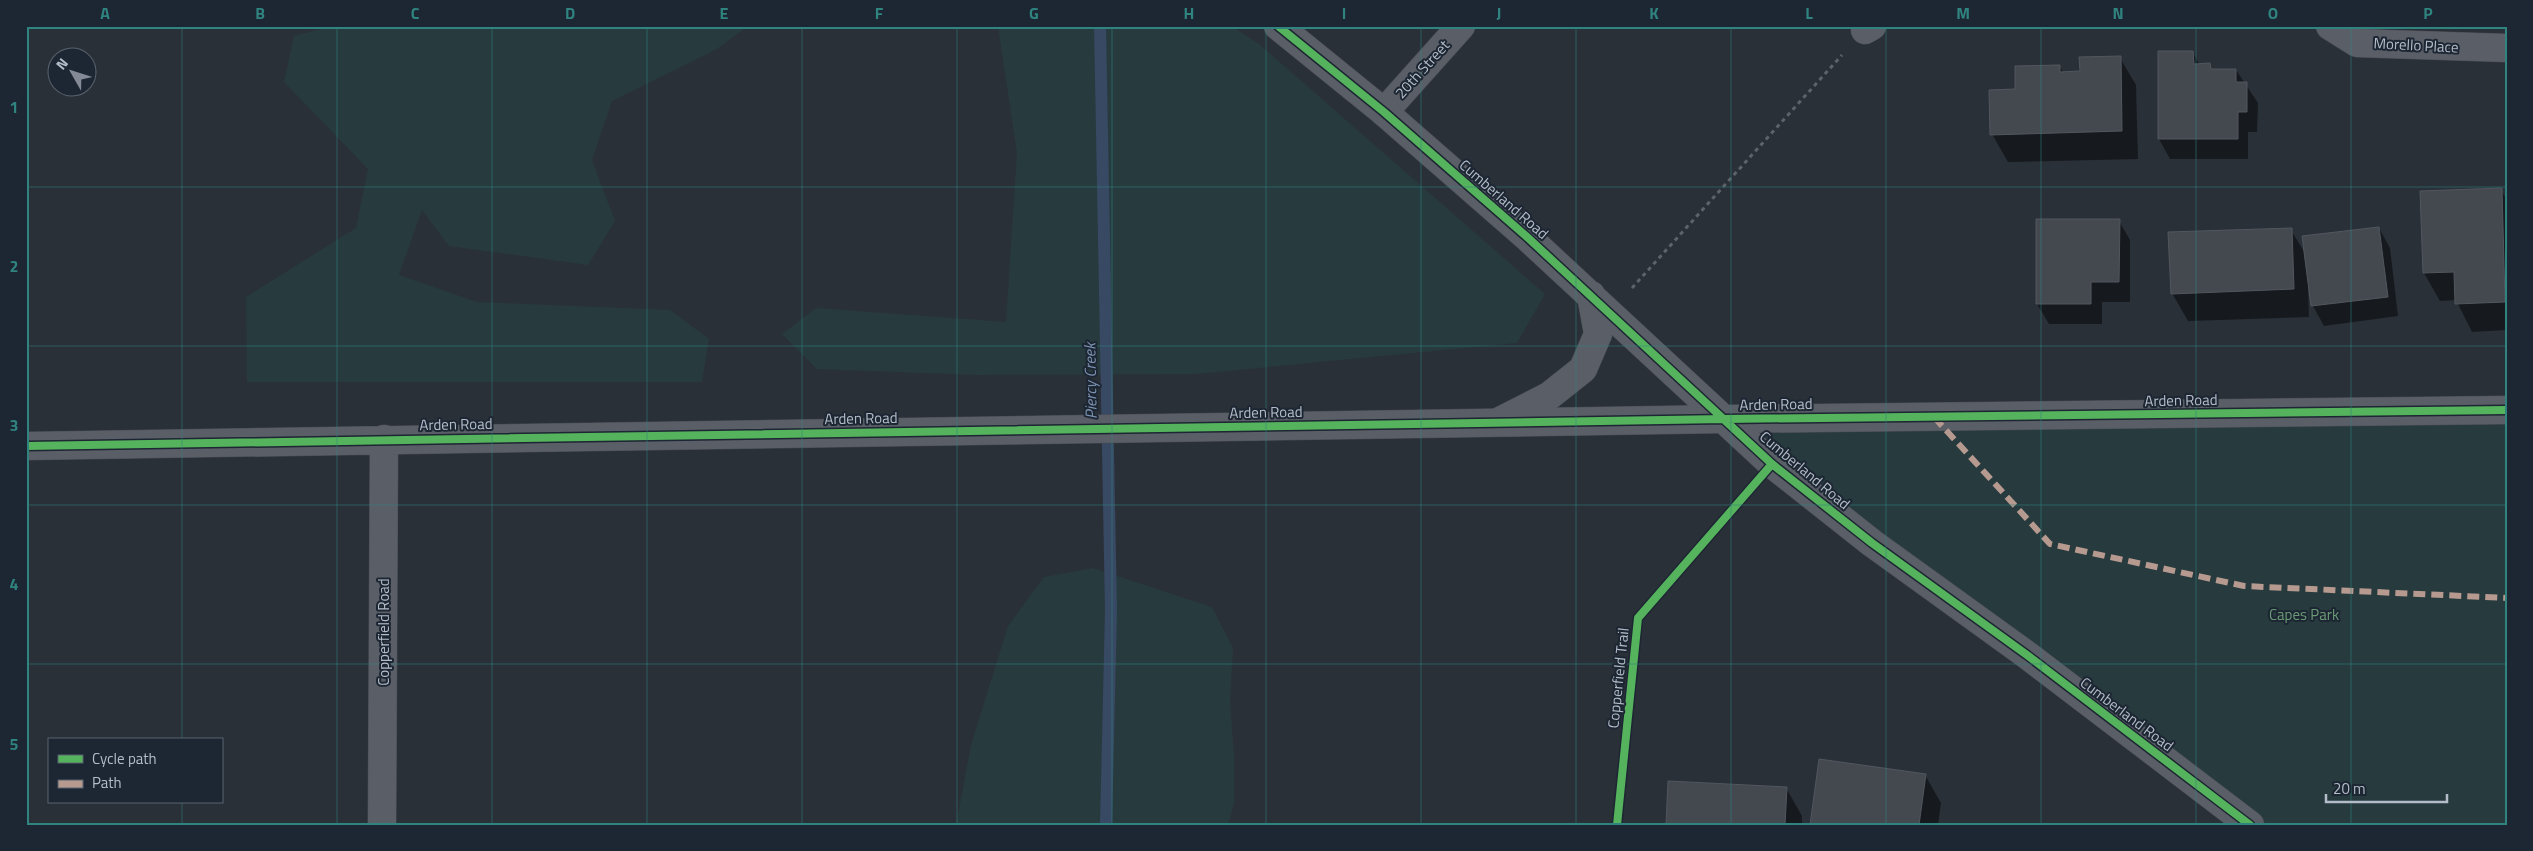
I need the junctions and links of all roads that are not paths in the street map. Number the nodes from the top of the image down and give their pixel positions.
1 (1278, 26) edge
2 (1461, 26) edge
3 (2330, 26) edge
4 (2507, 48) edge
5 (1384, 112) junction
6 (1600, 304) junction
7 (2507, 410) edge
8 (1725, 418) junction
9 (1498, 422) junction
10 (384, 439) junction
11 (26, 446) edge
12 (382, 825) edge
13 (2250, 825) edge

1 - 5 street, Cumberland Road
2 - 5 street, 20th Street
3 - 4 street, Morello Place
5 - 6 street, Cumberland Road
6 - 8 street, Cumberland Road
6 - 9 street
7 - 8 street, Arden Road
8 - 9 street, Arden Road
8 - 13 street, Cumberland Road
9 - 10 street, Arden Road
10 - 11 street, Arden Road
10 - 12 street, Copperfield Road

